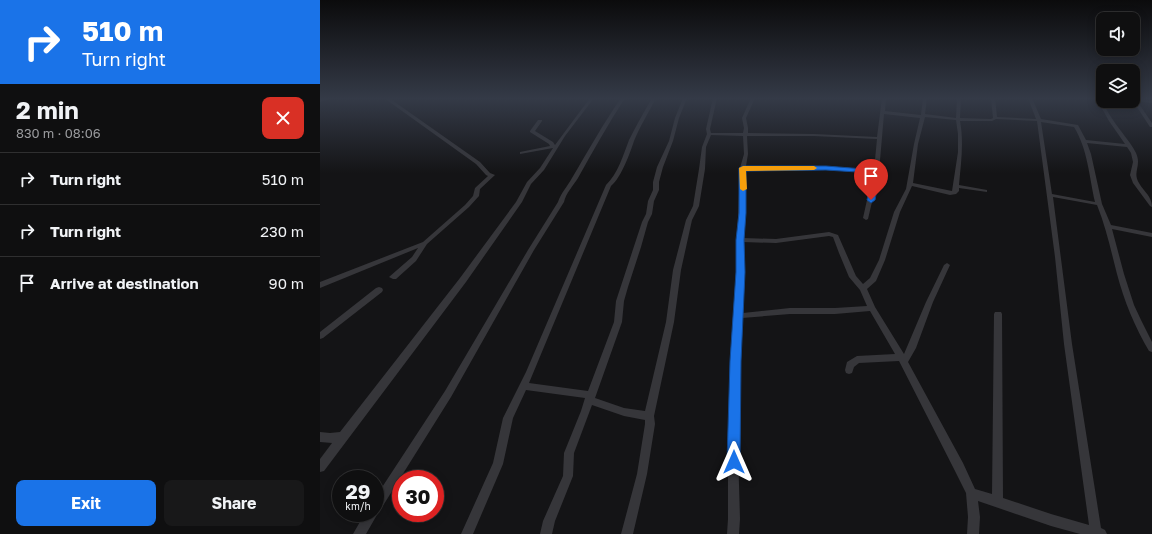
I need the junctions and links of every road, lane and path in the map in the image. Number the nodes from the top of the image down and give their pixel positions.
1 (421, 123) edge
2 (538, 123) edge
3 (573, 123) edge
4 (607, 123) edge
5 (641, 123) edge
6 (676, 123) edge
7 (710, 123) edge
8 (745, 123) edge
9 (883, 123) edge
10 (921, 123) edge
11 (959, 123) edge
12 (1039, 123) edge
13 (1057, 123) edge
14 (1112, 123) edge
15 (709, 134) junction
16 (745, 135) junction
17 (879, 138) junction
18 (1085, 141) junction
19 (555, 146) junction
20 (1128, 146) junction
21 (522, 153) dead end
22 (743, 168) junction
23 (876, 172) junction
24 (910, 184) junction
25 (956, 186) junction
26 (985, 191) dead end
27 (1049, 195) junction
28 (1099, 204) junction
29 (1152, 205) edge
30 (866, 218) dead end
31 (1108, 226) junction
32 (1152, 235) edge
33 (740, 240) junction
34 (425, 243) junction
35 (947, 265) dead end
36 (393, 277) dead end
37 (320, 285) edge
38 (863, 289) junction
39 (379, 290) dead end
40 (872, 308) junction
41 (998, 314) dead end
42 (738, 316) junction
43 (320, 336) edge
44 (1152, 349) edge
45 (903, 359) junction
46 (849, 370) dead end
47 (524, 386) junction
48 (590, 397) junction
49 (649, 416) junction
50 (343, 436) junction
51 (320, 437) edge
52 (320, 467) edge
53 (971, 492) junction
54 (384, 494) edge
55 (997, 501) junction
56 (366, 522) edge
57 (1098, 533) edge
58 (359, 534) edge
59 (467, 534) edge
60 (546, 534) edge
61 (627, 534) edge
62 (733, 534) edge
63 (973, 534) edge

1 - 34 street
2 - 19 street
3 - 19 street
4 - 54 street
5 - 47 street
6 - 48 street
7 - 15 street
8 - 16 street
9 - 17 street
10 - 24 street
11 - 25 street
12 - 27 street
13 - 18 street
14 - 20 street
15 - 16 street
15 - 49 street
16 - 17 street
16 - 22 street
17 - 23 street
18 - 20 street
18 - 28 street
19 - 21 street
19 - 50 street
20 - 29 street
22 - 23 street
22 - 33 street
23 - 30 street
24 - 25 street
24 - 38 street
25 - 26 street
27 - 28 street
27 - 57 street
28 - 31 street
31 - 32 street
31 - 44 street
33 - 38 street
33 - 42 street
34 - 36 street
34 - 37 street
35 - 45 street
38 - 40 street
39 - 43 street
40 - 42 street
40 - 45 street
41 - 55 street
42 - 62 street
45 - 46 street
45 - 53 street
47 - 48 street
47 - 59 street
48 - 49 street
48 - 60 street
49 - 61 street
50 - 51 street
50 - 52 street
53 - 55 street
53 - 63 street
55 - 57 street
56 - 58 street

